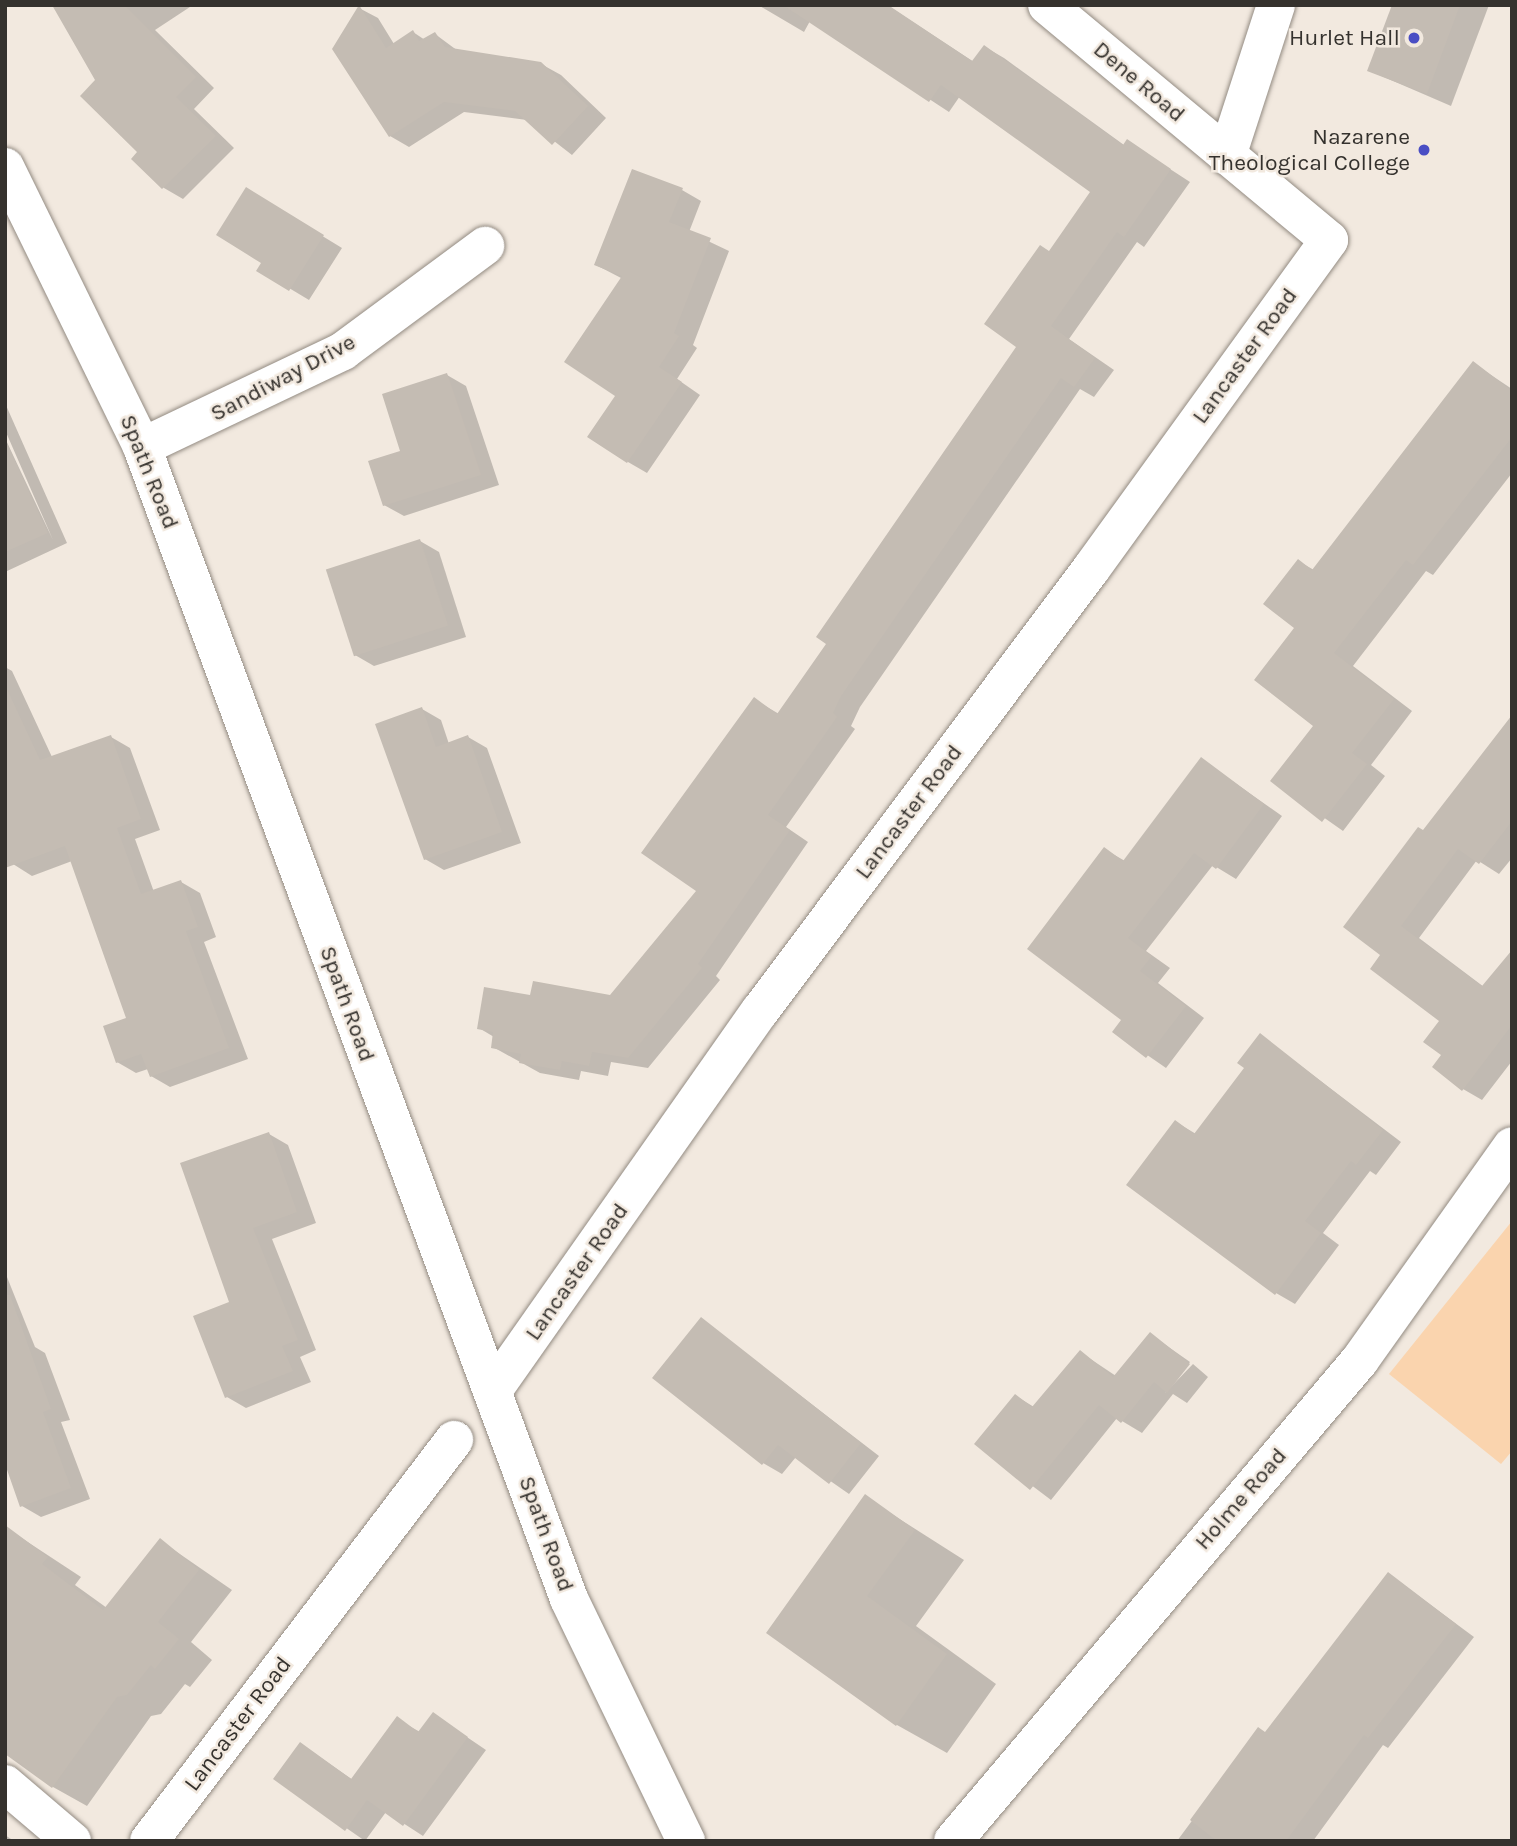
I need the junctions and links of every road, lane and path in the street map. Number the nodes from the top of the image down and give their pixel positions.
1 (1047, 5) edge
2 (1276, 5) edge
3 (1227, 156) junction
4 (5, 167) edge
5 (1329, 240) joint
6 (485, 246) dead end
7 (142, 447) junction
8 (1512, 1146) edge
9 (494, 1389) junction
10 (454, 1440) dead end
11 (5, 1784) edge
12 (72, 1841) edge
13 (149, 1841) edge
14 (687, 1841) edge
15 (953, 1841) edge

1 - 3 street, Dene Road
2 - 3 street
3 - 5 street, Dene Road
4 - 7 street, Spath Road
5 - 9 street, Lancaster Road
6 - 7 street, Sandiway Drive
7 - 9 street, Spath Road
8 - 15 street, Holme Road
9 - 14 street, Spath Road
10 - 13 street, Lancaster Road
11 - 12 street

